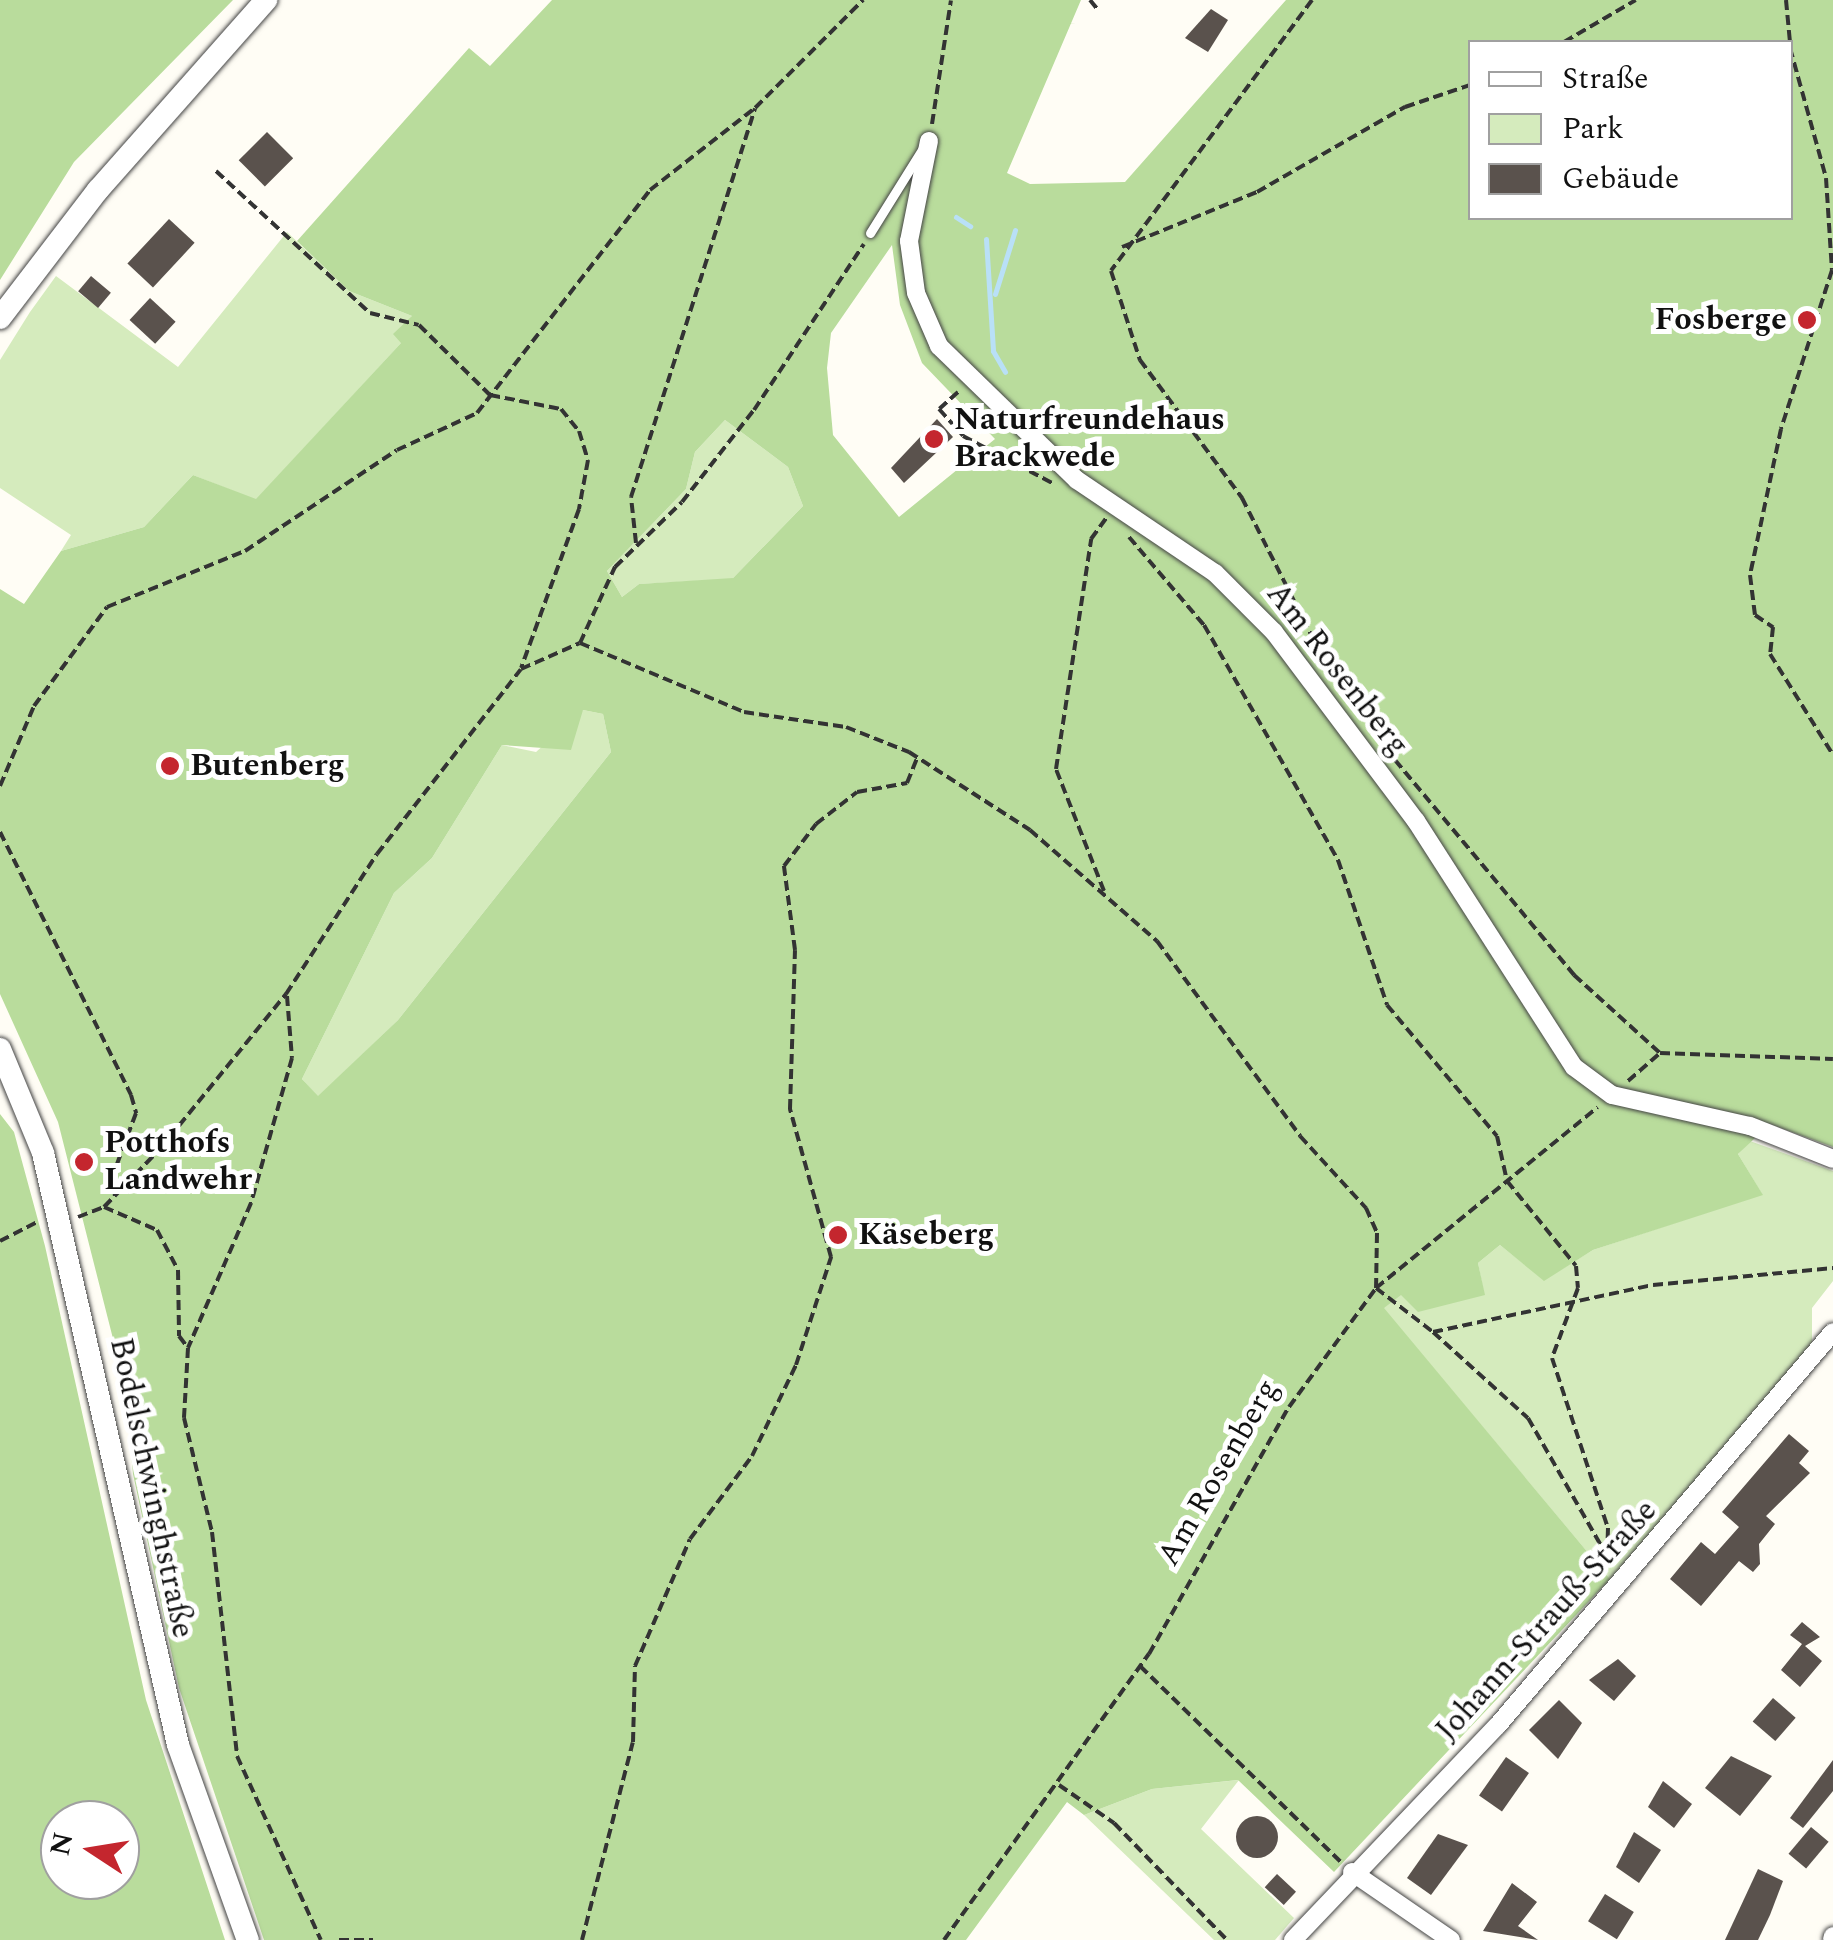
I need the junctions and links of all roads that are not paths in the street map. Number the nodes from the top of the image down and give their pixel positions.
1 (266, 0) edge
2 (929, 141) joint
3 (870, 233) road end
4 (0, 318) edge
5 (0, 1049) edge
6 (1833, 1158) edge
7 (1833, 1332) edge
8 (1352, 1872) junction
9 (248, 1940) edge
10 (1293, 1940) edge
11 (1451, 1940) edge

1 - 4 street
2 - 3 lane
2 - 6 street, Am Rosenberg
5 - 9 street, Bodelschwinghstraße
7 - 8 street, Johann-Strauß-Straße
8 - 10 street, Johann-Strauß-Straße
8 - 11 street

